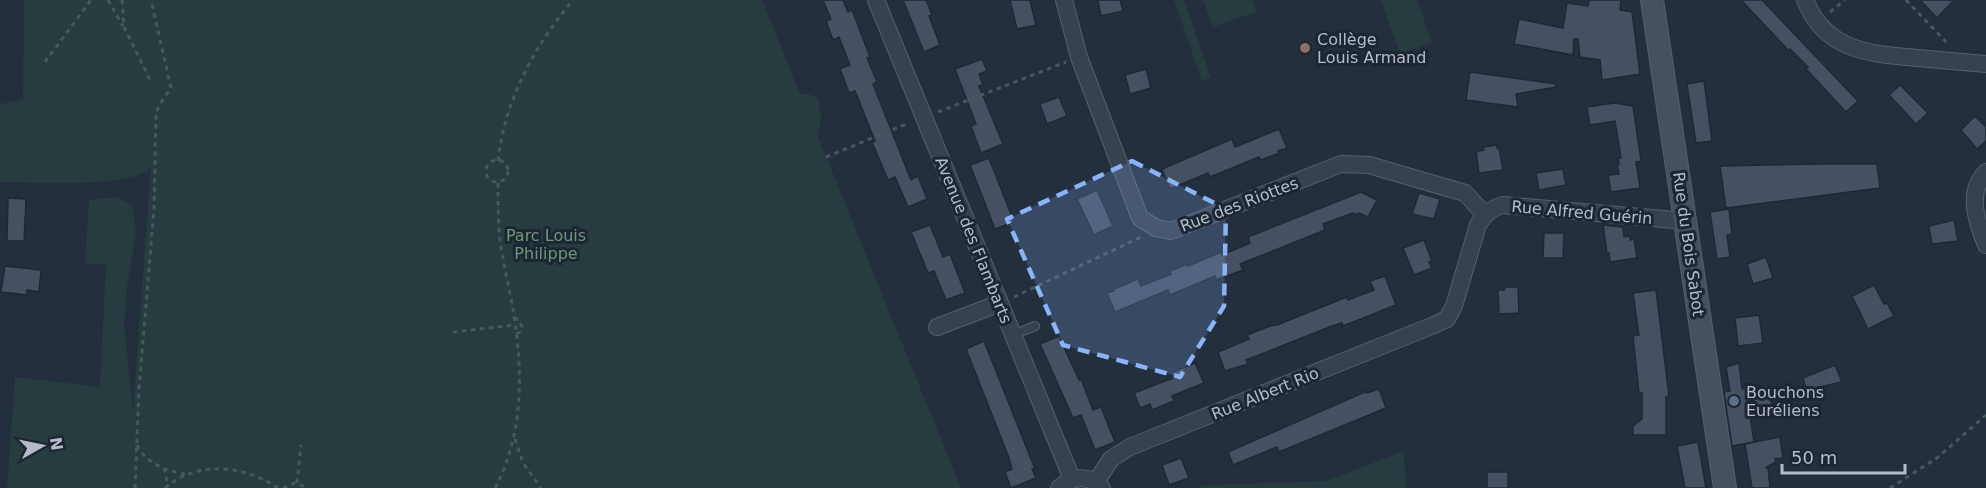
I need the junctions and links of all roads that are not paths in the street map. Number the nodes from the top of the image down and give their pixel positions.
1 (876, 0) edge
2 (1064, 0) edge
3 (1652, 0) edge
4 (1805, 0) edge
5 (1986, 64) edge
6 (1986, 172) edge
7 (1485, 215) junction
8 (1686, 221) junction
9 (1986, 245) edge
10 (1000, 303) junction
11 (1035, 326) dead end
12 (937, 327) dead end
13 (1013, 335) junction
14 (1066, 484) edge
15 (1099, 485) edge
16 (1725, 488) edge

1 - 10 street, Avenue des Flambarts
2 - 7 street, Rue des Riottes
3 - 8 main road, Rue du Bois Sabot
4 - 5 street
6 - 9 street
7 - 8 street, Rue Alfred Guérin
7 - 15 street, Rue Albert Rio
8 - 16 main road, Rue du Bois Sabot
10 - 12 street
10 - 13 street, Avenue des Flambarts
11 - 13 lane
13 - 14 street, Avenue des Flambarts
14 - 15 street

